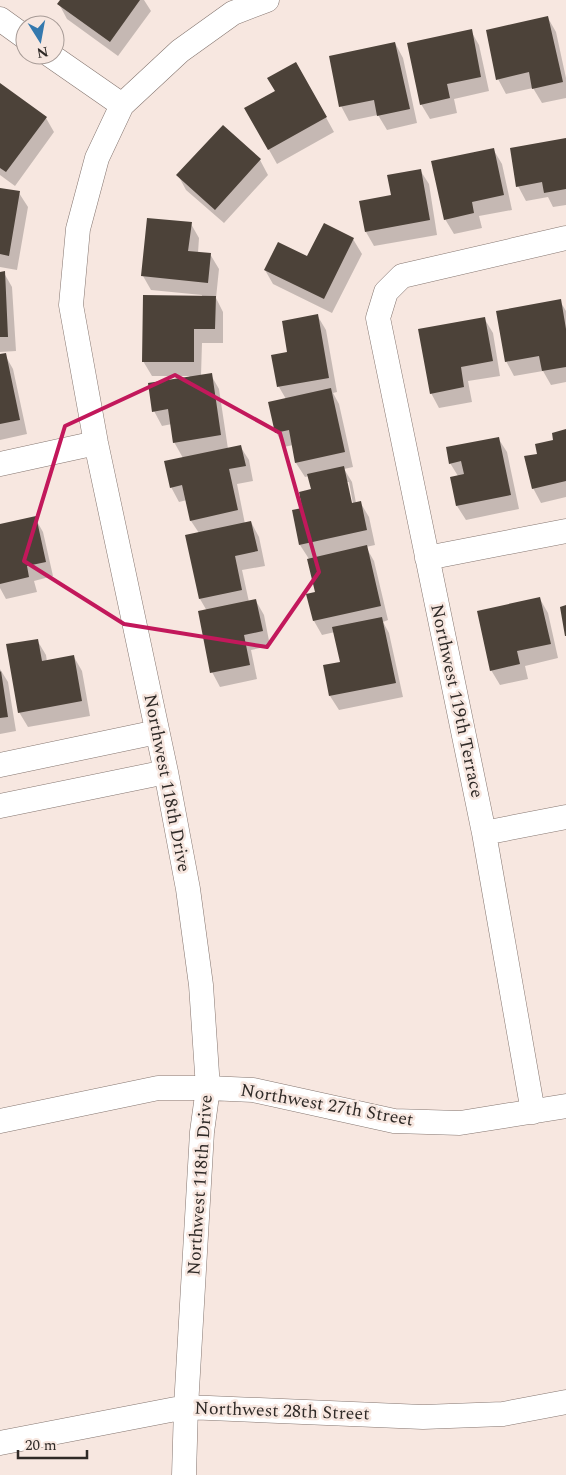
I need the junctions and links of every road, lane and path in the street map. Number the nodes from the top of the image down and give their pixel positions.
1 (267, 0) edge
2 (0, 20) edge
3 (15, 30) edge
4 (64, 65) edge
5 (122, 105) junction
6 (566, 238) edge
7 (96, 443) junction
8 (0, 464) edge
9 (566, 531) edge
10 (427, 558) junction
11 (158, 732) junction
12 (0, 765) edge
13 (166, 772) junction
14 (0, 806) edge
15 (566, 816) edge
16 (484, 833) junction
17 (208, 1088) junction
18 (566, 1106) edge
19 (533, 1112) junction
20 (0, 1121) edge
21 (566, 1402) edge
22 (186, 1407) junction
23 (0, 1443) edge
24 (184, 1475) edge

1 - 5 street
2 - 3 street
4 - 5 street
5 - 7 street, Northwest 118th Drive
6 - 10 street, Northwest 119th Terrace
7 - 8 street
7 - 11 street, Northwest 118th Drive
9 - 10 street
10 - 16 street, Northwest 119th Terrace
11 - 12 street
11 - 13 street, Northwest 118th Drive
13 - 14 street
13 - 17 street, Northwest 118th Drive
15 - 16 street
16 - 19 street, Northwest 119th Terrace
17 - 19 street, Northwest 27th Street
17 - 20 street, Northwest 27th Street
17 - 22 street, Northwest 118th Drive
18 - 19 street, Northwest 27th Street
21 - 22 street, Northwest 28th Street
22 - 23 street, Northwest 28th Street
22 - 24 street, Northwest 118th Drive

